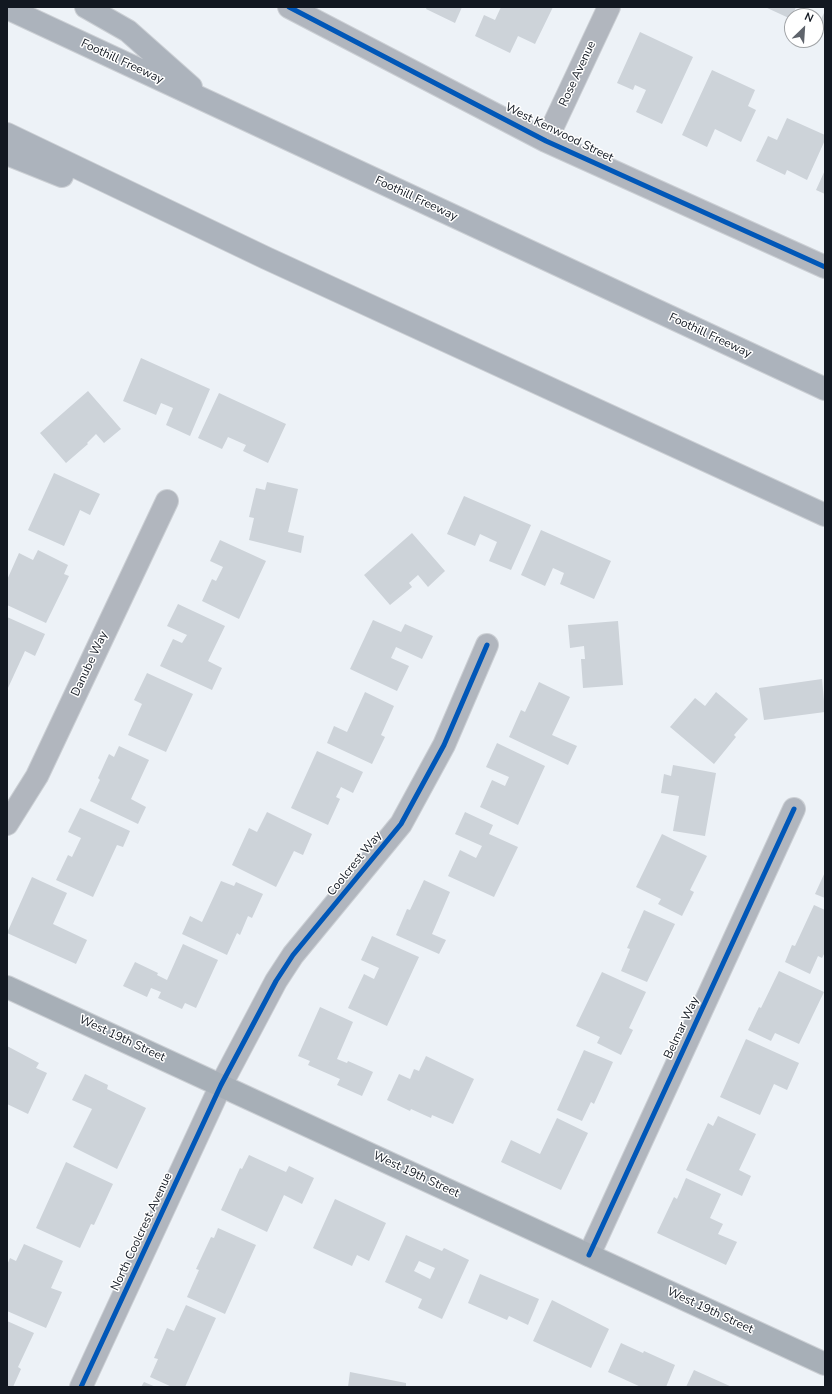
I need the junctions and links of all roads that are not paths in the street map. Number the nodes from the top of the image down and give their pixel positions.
1 (86, 7) edge
2 (289, 7) edge
3 (609, 7) edge
4 (7, 8) edge
5 (210, 104) junction
6 (7, 134) edge
7 (546, 141) junction
8 (7, 154) edge
9 (266, 258) junction
10 (825, 267) edge
11 (825, 389) edge
12 (167, 501) dead end
13 (825, 515) edge
14 (487, 645) dead end
15 (794, 809) dead end
16 (7, 824) edge
17 (7, 987) edge
18 (221, 1085) junction
19 (589, 1255) junction
20 (825, 1364) edge
21 (81, 1387) edge

1 - 5 highway
2 - 7 street, West Kenwood Street
3 - 7 street, Rose Avenue
4 - 5 highway, Foothill Freeway
5 - 11 highway, Foothill Freeway
6 - 9 highway
7 - 10 street, West Kenwood Street
8 - 9 highway
9 - 13 highway
12 - 16 street, Danube Way
14 - 18 street, Coolcrest Way
15 - 19 street, Belmar Way
17 - 18 main road, West 19th Street
18 - 19 main road, West 19th Street
18 - 21 street, North Coolcrest Avenue
19 - 20 main road, West 19th Street

